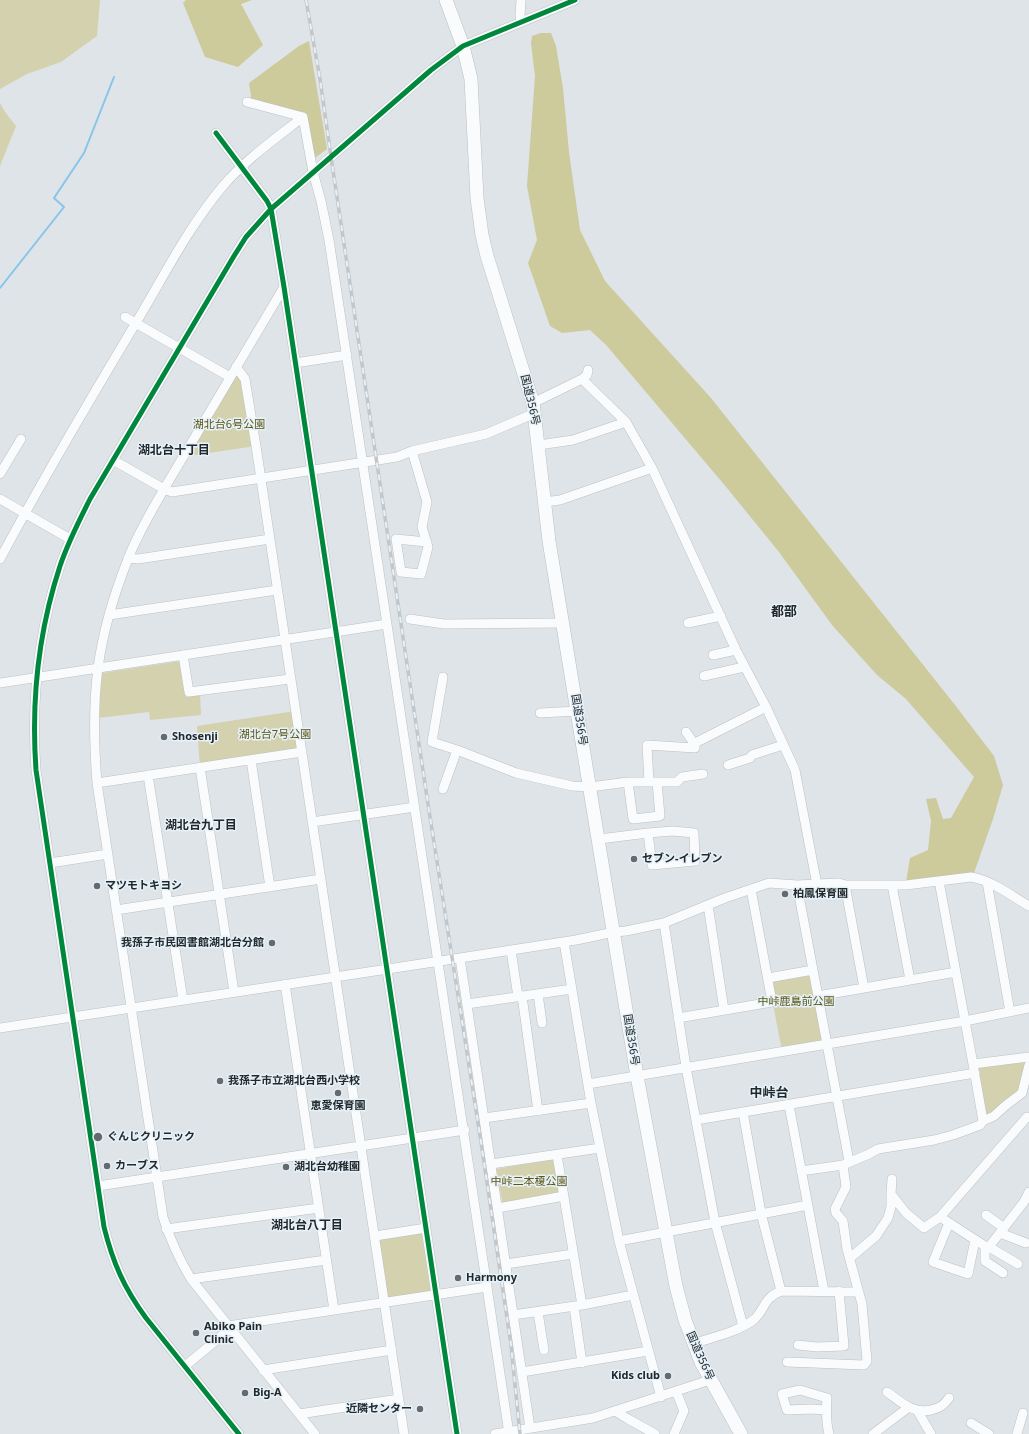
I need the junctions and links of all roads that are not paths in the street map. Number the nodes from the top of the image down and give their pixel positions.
1 (446, 0) edge
2 (520, 0) edge
3 (575, 0) edge
4 (522, 22) junction
5 (463, 46) junction
6 (247, 102) dead end
7 (303, 117) junction
8 (216, 133) dead end
9 (242, 167) junction
10 (313, 172) junction
11 (271, 209) junction
12 (284, 287) junction
13 (126, 317) dead end
14 (135, 323) junction
15 (180, 348) junction
16 (347, 355) junction
17 (295, 363) junction
18 (236, 367) junction
19 (588, 370) dead end
20 (230, 377) junction
21 (582, 379) junction
22 (534, 408) junction
23 (626, 422) junction
24 (21, 439) dead end
25 (539, 446) junction
26 (412, 451) junction
27 (113, 460) junction
28 (363, 463) junction
29 (652, 468) junction
30 (312, 470) junction
31 (0, 474) edge
32 (260, 478) junction
33 (164, 489) junction
34 (0, 499) edge
35 (544, 502) junction
36 (25, 513) junction
37 (70, 539) junction
38 (270, 539) junction
39 (427, 542) junction
40 (128, 558) junction
41 (0, 559) edge
42 (277, 590) junction
43 (109, 615) junction
44 (720, 616) junction
45 (410, 619) dead end
46 (563, 623) junction
47 (688, 623) dead end
48 (387, 624) junction
49 (336, 632) junction
50 (285, 640) junction
51 (736, 650) junction
52 (713, 655) dead end
53 (183, 656) junction
54 (744, 667) junction
55 (98, 668) junction
56 (443, 676) dead end
57 (704, 676) dead end
58 (36, 678) junction
59 (290, 679) junction
60 (0, 683) edge
61 (766, 707) junction
62 (578, 711) junction
63 (540, 713) dead end
64 (686, 732) dead end
65 (696, 743) junction
66 (783, 745) junction
67 (457, 750) junction
68 (302, 752) junction
69 (251, 760) junction
70 (728, 765) dead end
71 (200, 767) junction
72 (703, 774) dead end
73 (148, 775) junction
74 (628, 782) junction
75 (653, 782) junction
76 (97, 783) junction
77 (590, 787) junction
78 (443, 789) dead end
79 (415, 807) junction
80 (364, 814) junction
81 (312, 822) junction
82 (648, 833) junction
83 (599, 839) junction
84 (108, 854) junction
85 (50, 863) junction
86 (321, 879) junction
87 (939, 881) junction
88 (987, 882) junction
89 (797, 885) junction
90 (817, 885) junction
91 (844, 885) junction
92 (892, 885) junction
93 (270, 887) junction
94 (751, 889) junction
95 (220, 895) junction
96 (168, 902) junction
97 (708, 905) junction
98 (1029, 906) edge
99 (116, 910) junction
100 (664, 923) junction
101 (614, 932) junction
102 (564, 942) junction
103 (511, 950) junction
104 (460, 958) junction
105 (439, 961) junction
106 (387, 969) junction
107 (813, 970) junction
108 (956, 972) junction
109 (335, 977) junction
110 (768, 978) junction
111 (910, 980) junction
112 (285, 984) junction
113 (864, 988) junction
114 (572, 989) junction
115 (234, 992) junction
116 (538, 994) junction
117 (520, 996) junction
118 (818, 996) junction
119 (182, 1000) junction
120 (467, 1004) junction
121 (131, 1007) junction
122 (1029, 1008) edge
123 (724, 1010) junction
124 (1010, 1012) junction
125 (73, 1017) junction
126 (678, 1018) junction
127 (965, 1021) junction
128 (542, 1023) dead end
129 (0, 1028) edge
130 (827, 1043) junction
131 (1029, 1056) edge
132 (974, 1064) junction
133 (1029, 1065) edge
134 (686, 1067) junction
135 (975, 1074) junction
136 (637, 1076) junction
137 (588, 1084) junction
138 (837, 1096) junction
139 (591, 1103) junction
140 (788, 1105) junction
141 (538, 1110) junction
142 (743, 1112) junction
143 (1027, 1117) dead end
144 (484, 1118) junction
145 (696, 1120) junction
146 (983, 1121) junction
147 (465, 1130) junction
148 (413, 1138) junction
149 (361, 1146) junction
150 (600, 1148) junction
151 (310, 1154) junction
152 (557, 1155) junction
153 (846, 1163) junction
154 (491, 1164) junction
155 (801, 1171) junction
156 (156, 1177) junction
157 (892, 1179) dead end
158 (98, 1186) junction
159 (1029, 1192) edge
160 (891, 1194) junction
161 (564, 1196) junction
162 (808, 1205) junction
163 (319, 1208) junction
164 (498, 1208) junction
165 (761, 1213) junction
166 (986, 1215) dead end
167 (940, 1217) junction
168 (715, 1222) junction
169 (949, 1223) junction
170 (426, 1228) junction
171 (166, 1229) junction
172 (1002, 1231) junction
173 (666, 1232) junction
174 (375, 1236) junction
175 (975, 1240) junction
176 (619, 1241) junction
177 (1026, 1243) dead end
178 (987, 1247) junction
179 (573, 1254) junction
180 (850, 1258) junction
181 (326, 1260) junction
182 (506, 1264) junction
183 (1018, 1264) dead end
184 (1003, 1273) dead end
185 (191, 1279) junction
186 (488, 1287) junction
187 (781, 1291) junction
188 (824, 1291) junction
189 (839, 1292) junction
190 (858, 1292) junction
191 (436, 1295) junction
192 (633, 1295) junction
193 (385, 1302) junction
194 (578, 1306) junction
195 (334, 1310) junction
196 (538, 1312) junction
197 (514, 1315) junction
198 (743, 1326) junction
199 (229, 1327) junction
200 (693, 1344) junction
201 (798, 1345) dead end
202 (392, 1350) junction
203 (544, 1350) dead end
204 (648, 1352) junction
205 (582, 1362) junction
206 (787, 1362) dead end
207 (185, 1366) junction
208 (263, 1370) junction
209 (522, 1372) junction
210 (710, 1380) junction
211 (676, 1391) junction
212 (887, 1392) dead end
213 (661, 1397) junction
214 (949, 1398) dead end
215 (399, 1399) junction
216 (913, 1409) junction
217 (826, 1410) junction
218 (615, 1411) junction
219 (1023, 1413) dead end
220 (299, 1414) junction
221 (971, 1423) dead end
222 (530, 1428) junction
223 (509, 1433) edge
224 (653, 1433) edge
225 (240, 1434) edge
226 (315, 1434) edge
227 (404, 1434) edge
228 (457, 1434) edge
229 (495, 1434) edge
230 (674, 1434) edge
231 (741, 1434) edge
232 (829, 1434) edge
233 (873, 1434) edge
234 (931, 1434) edge
235 (989, 1434) edge
236 (1017, 1434) edge

1 - 5 highway, 国道356号
2 - 4 street
3 - 4 street
4 - 5 street
5 - 10 street
5 - 22 highway, 国道356号
6 - 7 street
7 - 9 street
7 - 10 street
8 - 9 street
9 - 11 street
9 - 14 street
10 - 11 street
10 - 16 street
11 - 12 street
11 - 15 street
12 - 17 street
12 - 18 street
13 - 14 street
14 - 15 street
14 - 36 street
15 - 20 street
15 - 27 street
16 - 17 street
16 - 28 street
17 - 30 street
18 - 20 street
18 - 32 street
19 - 21 street
20 - 33 street
21 - 22 street
21 - 23 street
22 - 25 highway, 国道356号
22 - 26 street
23 - 25 street
23 - 29 street
24 - 31 street
25 - 35 highway, 国道356号
26 - 28 street
26 - 39 street
27 - 33 street
27 - 37 street
28 - 30 street
28 - 48 street
29 - 35 street
29 - 44 street
30 - 32 street
30 - 49 street
32 - 33 street
32 - 38 street
33 - 40 street
34 - 36 street
35 - 46 highway, 国道356号
36 - 37 street
36 - 41 street
37 - 58 street
38 - 40 street
38 - 42 street
39 - 39 street
40 - 43 street
42 - 43 street
42 - 50 street
43 - 55 street
44 - 47 street
44 - 51 street
45 - 46 street
46 - 62 highway, 国道356号
48 - 49 street
48 - 79 street
49 - 50 street
49 - 80 street
50 - 53 street
50 - 59 street
51 - 52 street
51 - 54 street
53 - 55 street
53 - 59 street
54 - 57 street
54 - 61 street
55 - 58 street
55 - 76 street
56 - 67 street
58 - 60 street
58 - 85 street
59 - 68 street
61 - 65 street
61 - 66 street
62 - 63 street
62 - 77 highway, 国道356号
64 - 65 street
65 - 75 street
66 - 70 street
66 - 90 street
67 - 77 street
67 - 78 street
68 - 69 street
68 - 81 street
69 - 71 street
69 - 93 street
71 - 73 street
71 - 95 street
72 - 75 street
73 - 76 street
73 - 96 street
74 - 75 street
74 - 75 street
74 - 77 street
76 - 84 street
77 - 83 highway, 国道356号
79 - 80 street
79 - 105 street
80 - 81 street
80 - 106 street
81 - 86 street
82 - 82 street
82 - 83 street
83 - 101 highway, 国道356号
84 - 85 street
84 - 99 street
85 - 125 street
86 - 93 street
86 - 109 street
87 - 88 street
87 - 92 street
87 - 108 street
88 - 98 street
88 - 124 street
89 - 90 street
89 - 94 street
89 - 107 street
90 - 91 street
91 - 92 street
91 - 113 street
92 - 111 street
93 - 95 street
94 - 97 street
94 - 110 street
95 - 96 street
95 - 115 street
96 - 99 street
96 - 119 street
97 - 100 street
97 - 123 street
99 - 121 street
100 - 101 street
100 - 126 street
101 - 102 street
101 - 136 highway, 国道356号
102 - 103 street
102 - 114 street
103 - 104 street
103 - 117 street
104 - 105 street
104 - 120 street
105 - 106 street
105 - 147 street
106 - 109 street
106 - 148 street
107 - 110 street
107 - 118 street
108 - 111 street
108 - 127 street
109 - 112 street
109 - 149 street
110 - 123 street
111 - 113 street
112 - 115 street
112 - 151 street
113 - 118 street
114 - 116 street
114 - 137 street
115 - 119 street
116 - 117 street
116 - 128 street
117 - 120 street
117 - 141 street
118 - 130 street
119 - 121 street
120 - 144 street
121 - 125 street
121 - 156 street
122 - 124 street
123 - 126 street
124 - 127 street
125 - 129 street
125 - 158 street
126 - 134 street
127 - 130 street
127 - 132 street
130 - 134 street
130 - 138 street
131 - 132 street
132 - 135 street
133 - 146 street
134 - 136 street
134 - 145 street
135 - 138 street
135 - 146 street
136 - 137 street
136 - 173 highway, 国道356号
137 - 139 street
138 - 140 street
138 - 153 street
139 - 141 street
139 - 150 street
140 - 142 street
140 - 155 street
141 - 144 street
142 - 145 street
142 - 165 street
143 - 167 street
144 - 154 street
145 - 168 street
146 - 153 street
147 - 148 street
147 - 186 street
148 - 149 street
148 - 170 street
149 - 151 street
149 - 174 street
150 - 152 street
150 - 176 street
151 - 156 street
151 - 163 street
152 - 154 street
152 - 161 street
153 - 155 street
153 - 180 street
154 - 164 street
155 - 162 street
156 - 158 street
156 - 171 street
157 - 160 street
158 - 207 street
159 - 172 street
160 - 167 street
160 - 180 street
161 - 164 street
161 - 179 street
162 - 165 street
162 - 188 street
163 - 171 street
163 - 181 street
164 - 182 street
165 - 168 street
165 - 187 street
166 - 172 street
167 - 169 street
168 - 173 street
168 - 198 street
169 - 175 street
169 - 175 street
170 - 174 street
170 - 191 street
171 - 185 street
172 - 177 street
172 - 178 street
173 - 176 street
173 - 200 highway, 国道356号
174 - 193 street
175 - 178 street
176 - 192 street
178 - 183 street
178 - 184 street
179 - 182 street
179 - 194 street
180 - 190 street
181 - 185 street
181 - 195 street
182 - 197 street
185 - 199 street
186 - 191 street
186 - 223 street
187 - 188 street
187 - 198 street
188 - 189 street
189 - 190 street
189 - 201 street
190 - 206 street
191 - 193 street
191 - 228 street
192 - 194 street
192 - 204 street
193 - 195 street
193 - 202 street
194 - 196 street
194 - 205 street
195 - 199 street
196 - 197 street
196 - 203 street
197 - 209 street
198 - 200 street
199 - 207 street
199 - 208 street
200 - 210 highway, 国道356号
202 - 208 street
202 - 215 street
204 - 205 street
204 - 213 street
205 - 209 street
207 - 225 street
208 - 220 street
209 - 222 street
210 - 211 street
210 - 231 highway, 国道356号
211 - 213 street
211 - 230 street
212 - 216 street
213 - 218 street
214 - 216 street
215 - 220 street
215 - 227 street
216 - 233 street
216 - 234 street
217 - 217 street
217 - 232 street
218 - 222 street
218 - 224 street
219 - 236 street
220 - 226 street
221 - 235 street
222 - 223 street
223 - 229 street

